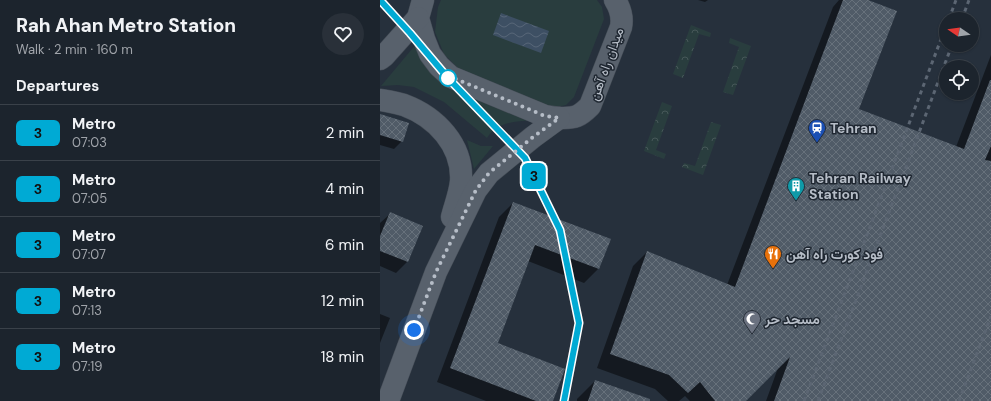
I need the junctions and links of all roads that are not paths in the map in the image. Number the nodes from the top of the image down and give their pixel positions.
1 (615, 0) edge
2 (420, 9) edge
3 (380, 59) edge
4 (380, 100) edge
5 (559, 118) junction
6 (436, 272) junction
7 (388, 401) edge

1 - 5 main road, میدان راه آهن
2 - 3 main road
2 - 5 main road, میدان راه آهن
4 - 6 main road
5 - 6 main road
6 - 7 main road

